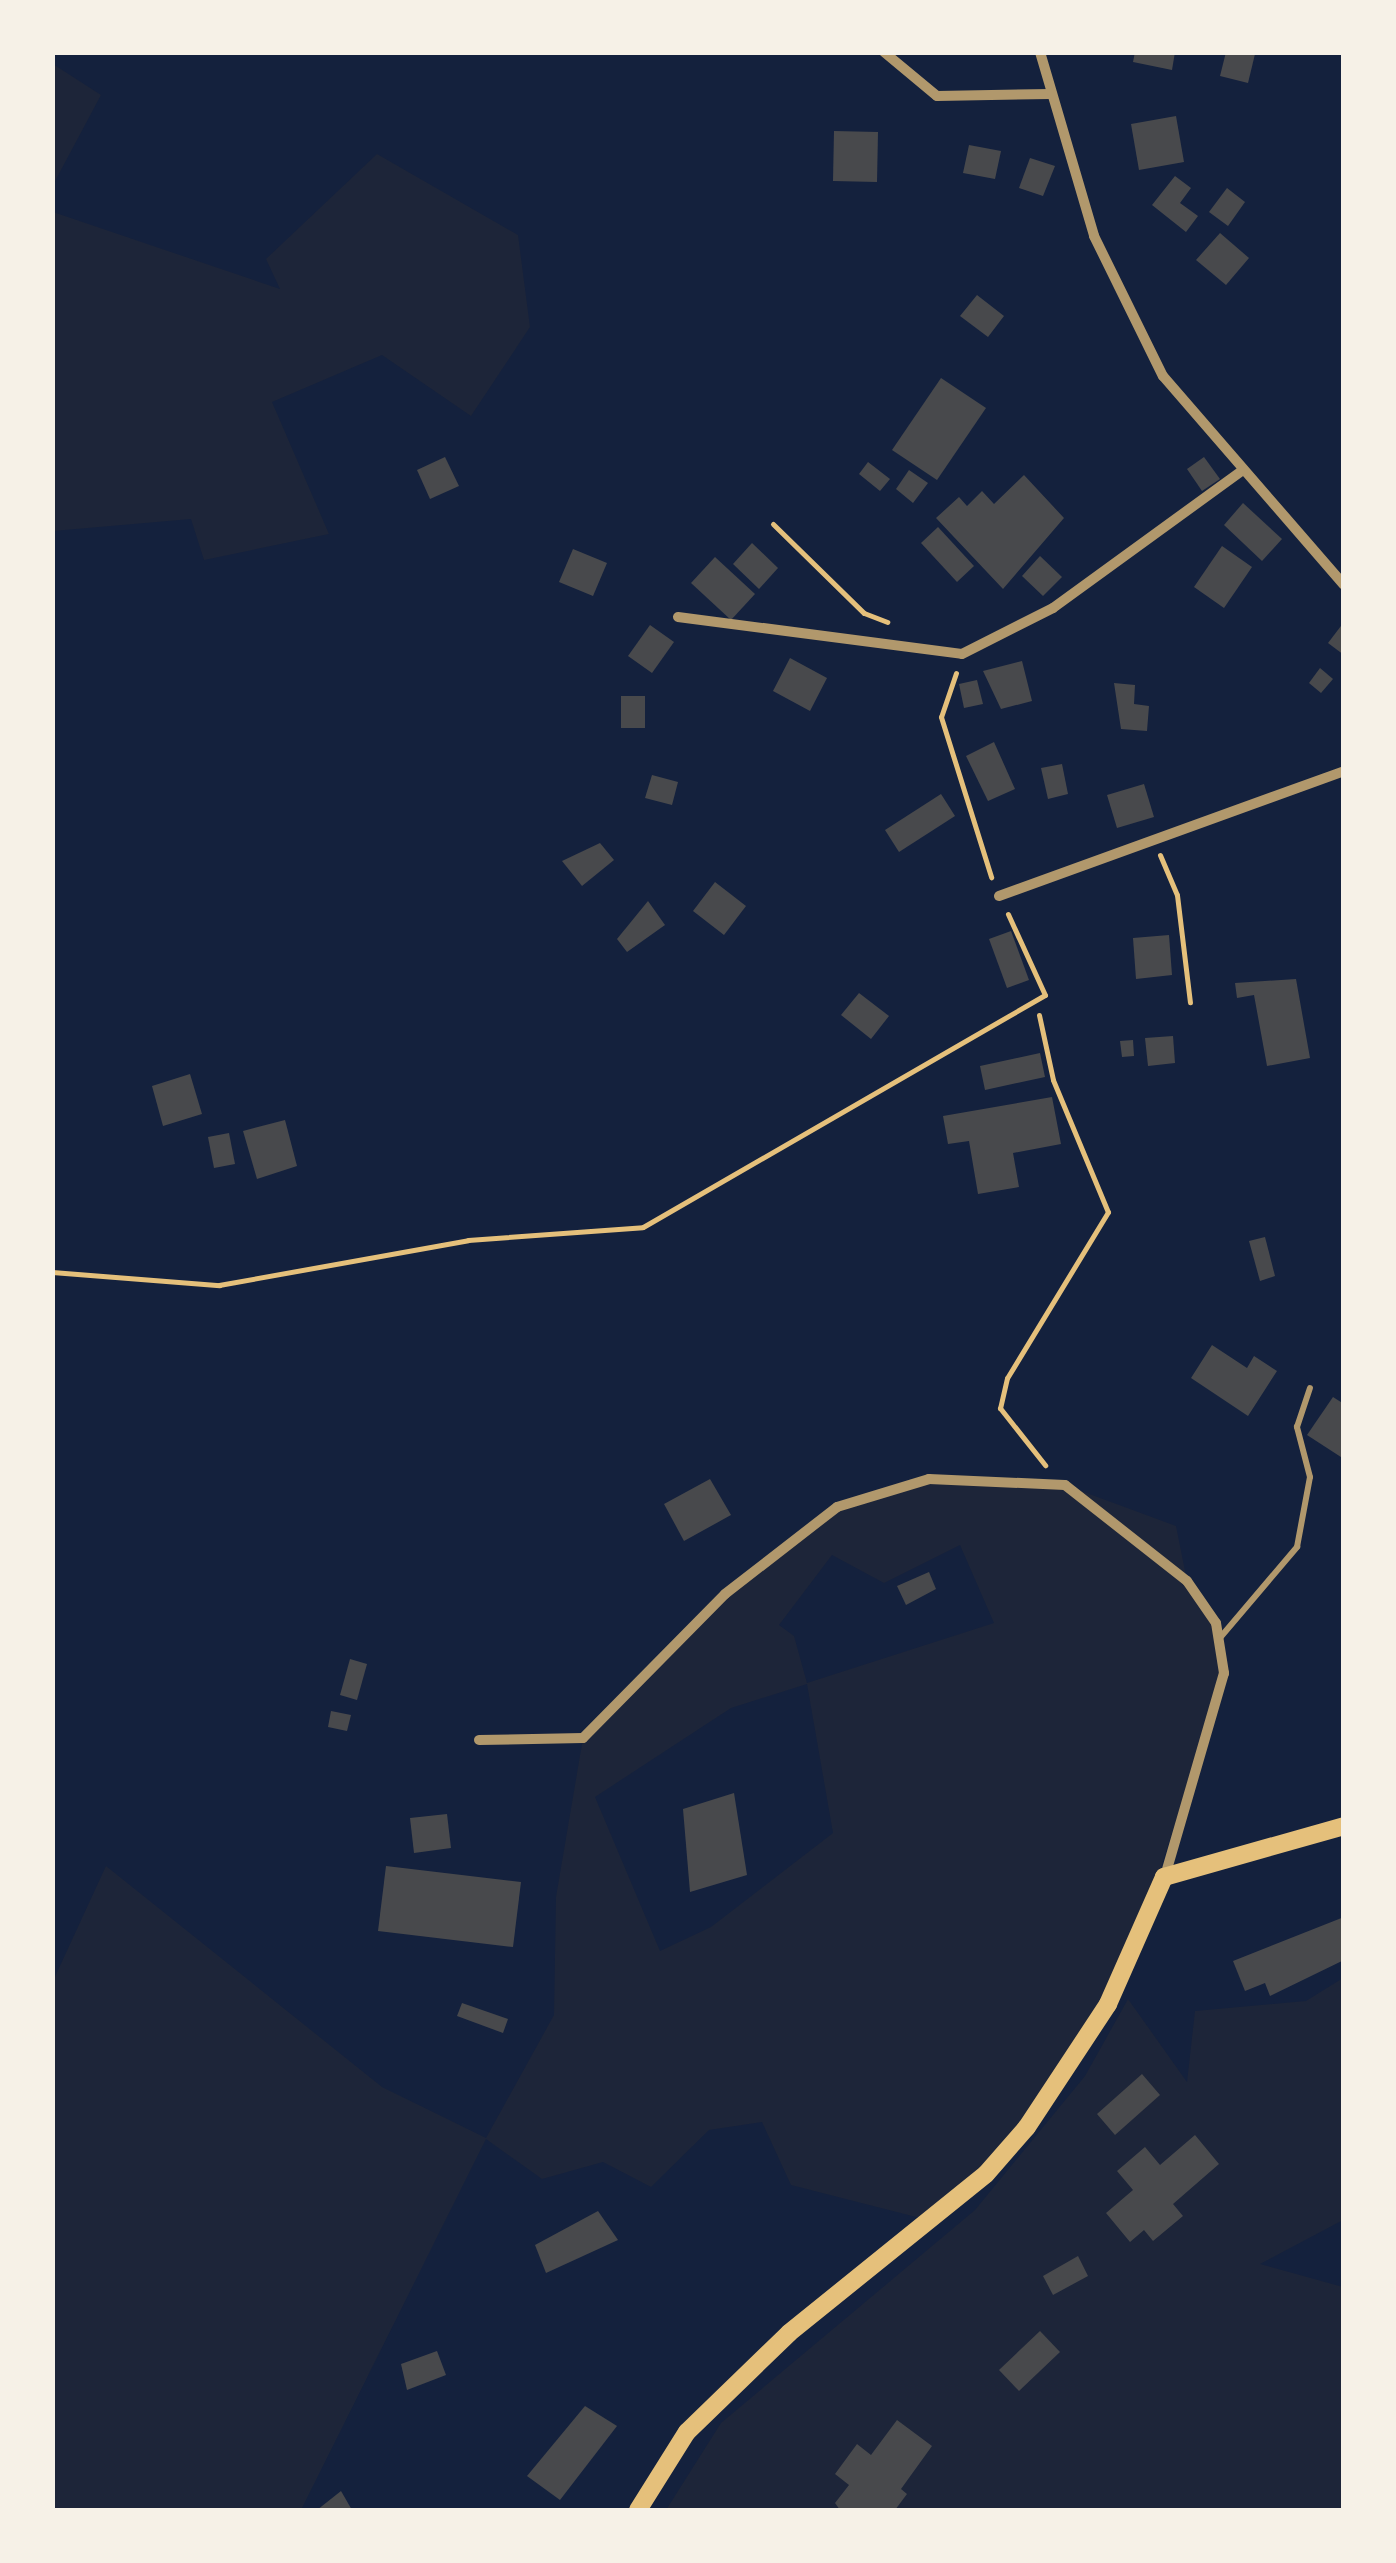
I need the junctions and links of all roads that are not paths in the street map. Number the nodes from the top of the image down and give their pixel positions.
1 (884, 52) edge
2 (1044, 55) edge
3 (1050, 94) junction
4 (1240, 472) junction
5 (1344, 585) edge
6 (678, 616) dead end
7 (1344, 771) edge
8 (1000, 896) road end
9 (1310, 1388) dead end
10 (1218, 1640) junction
11 (478, 1740) dead end
12 (1344, 1826) edge
13 (1164, 1877) junction
14 (638, 2510) edge

1 - 3 street
2 - 3 street
3 - 4 street
4 - 5 street
4 - 6 street
7 - 8 street
9 - 10 lane
10 - 11 street
10 - 13 street
12 - 13 main road
13 - 14 main road

